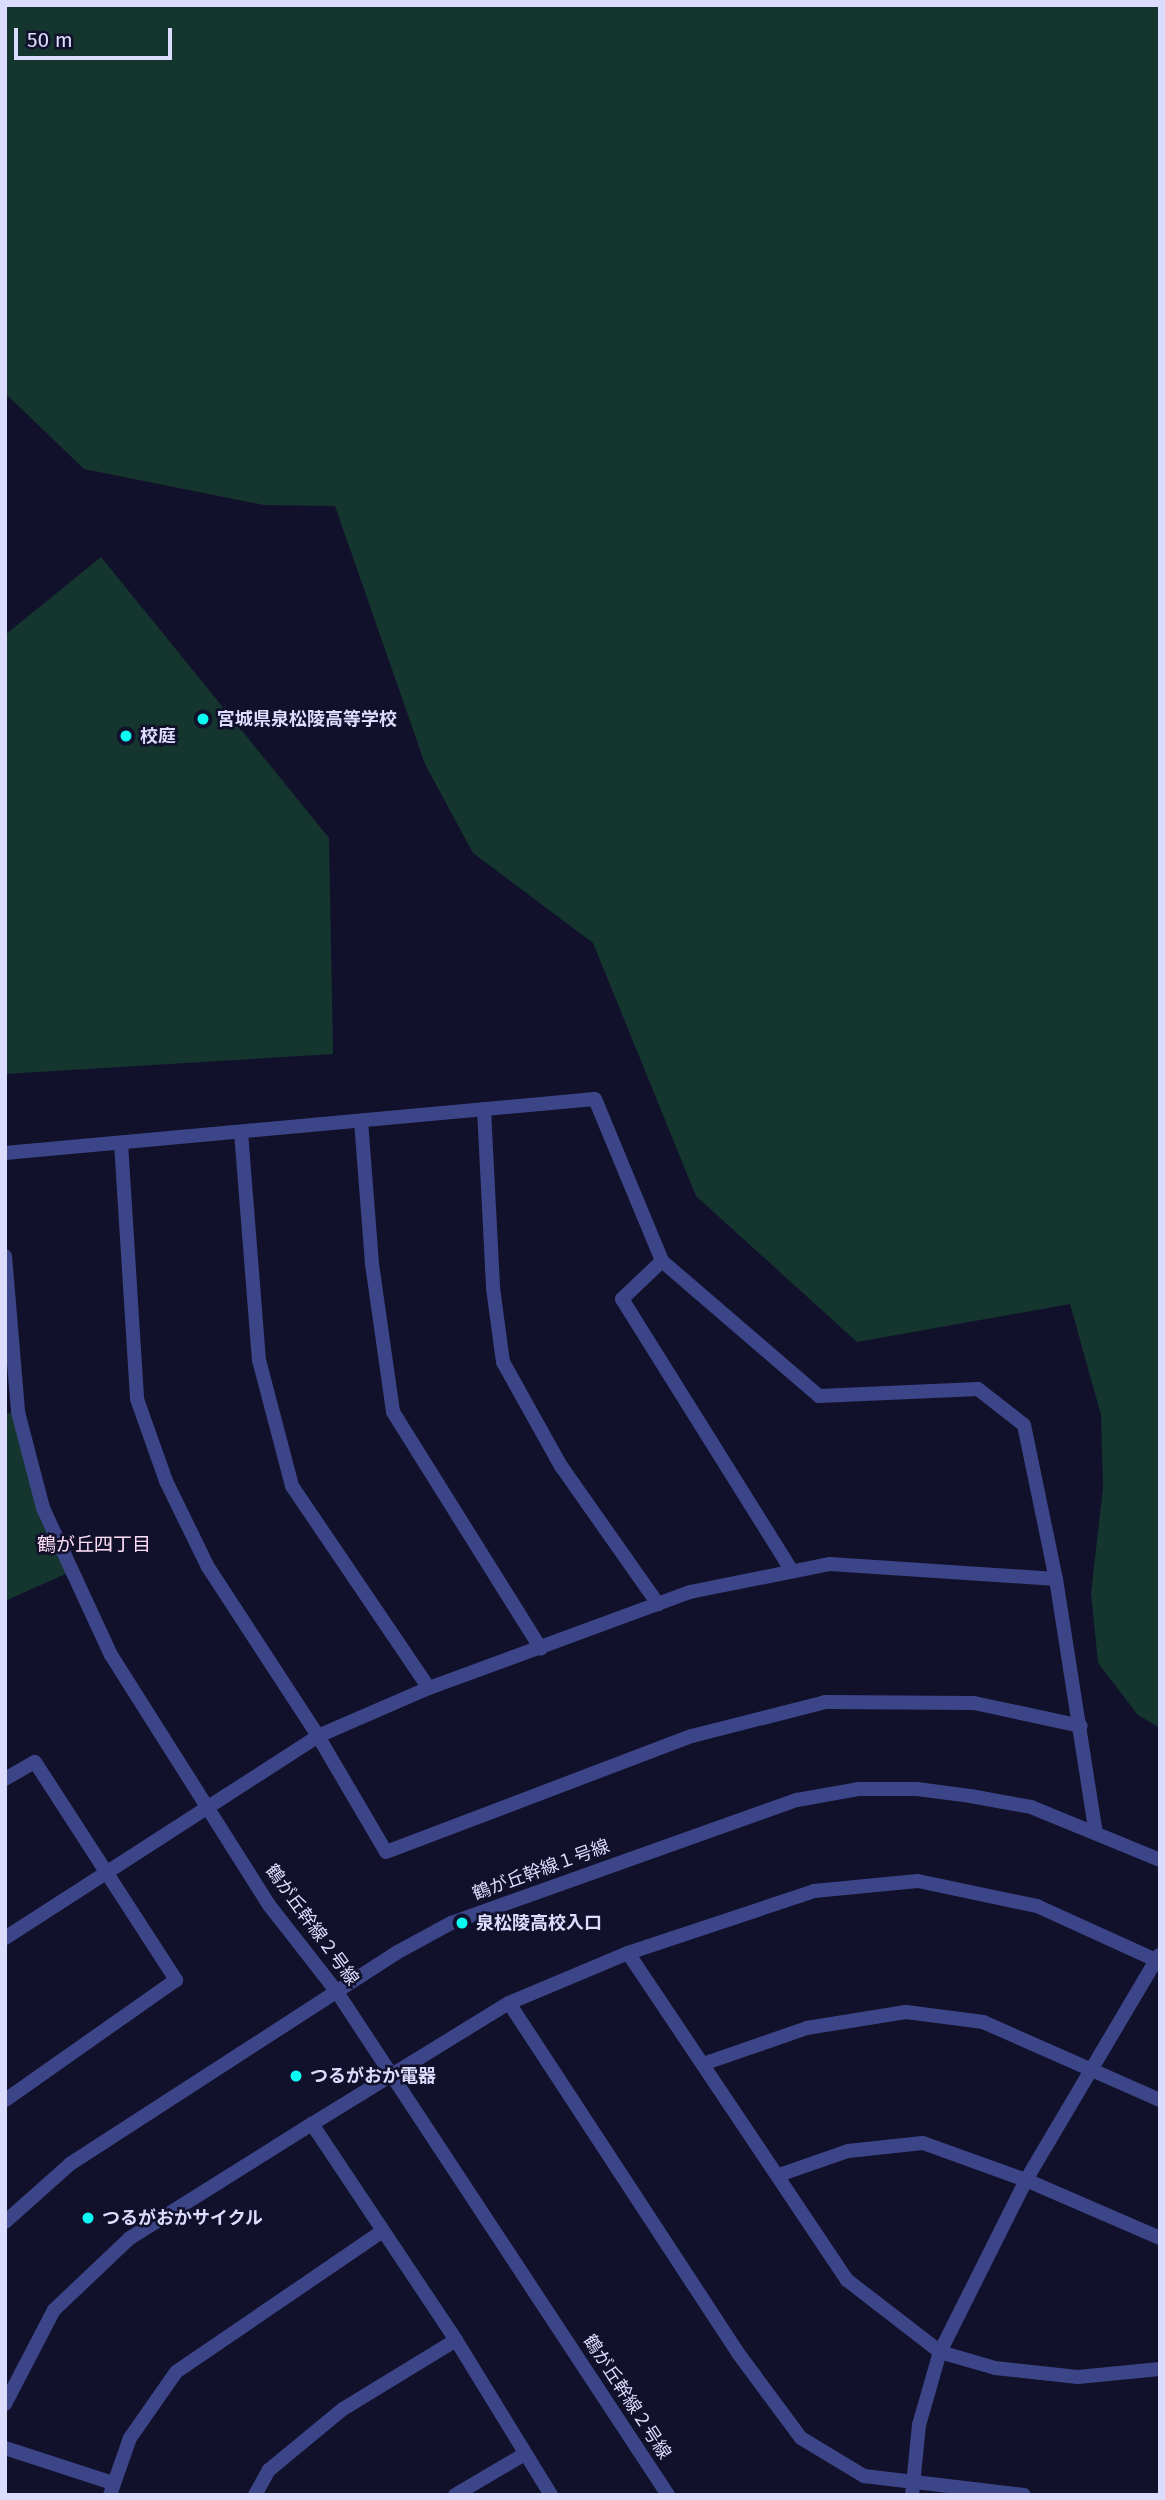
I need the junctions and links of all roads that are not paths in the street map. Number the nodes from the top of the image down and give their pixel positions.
1 (484, 1109) junction
2 (361, 1121) junction
3 (241, 1132) junction
4 (121, 1143) junction
5 (5, 1153) edge
6 (5, 1256) edge
7 (662, 1261) junction
8 (12, 1413) edge
9 (792, 1572) junction
10 (1056, 1578) junction
11 (658, 1604) junction
12 (541, 1649) junction
13 (429, 1688) junction
14 (1081, 1726) junction
15 (318, 1736) junction
16 (5, 1779) edge
17 (208, 1805) junction
18 (1096, 1833) junction
19 (1160, 1860) edge
20 (104, 1871) junction
21 (5, 1938) edge
22 (628, 1953) junction
23 (1158, 1959) edge
24 (337, 1992) junction
25 (509, 2003) junction
26 (703, 2064) junction
27 (1091, 2070) junction
28 (390, 2074) junction
29 (5, 2100) edge
30 (1160, 2100) edge
31 (313, 2124) junction
32 (779, 2175) junction
33 (1026, 2180) junction
34 (5, 2222) edge
35 (383, 2231) junction
36 (1160, 2238) edge
37 (456, 2340) junction
38 (940, 2352) junction
39 (1160, 2369) edge
40 (5, 2404) edge
41 (5, 2448) edge
42 (525, 2454) junction
43 (112, 2489) edge
44 (913, 2489) edge
45 (256, 2495) edge
46 (455, 2495) edge
47 (551, 2495) edge
48 (668, 2495) edge
49 (1024, 2495) edge

1 - 2 street
1 - 7 street
1 - 11 street
2 - 3 street
2 - 12 street
3 - 4 street
3 - 13 street
4 - 5 street
4 - 15 street
6 - 8 street, 鶴が丘幹線２号線
7 - 9 street
7 - 10 street
8 - 17 street, 鶴が丘幹線２号線
9 - 10 street
9 - 11 street
10 - 14 street
11 - 12 street
12 - 13 street
13 - 15 street
14 - 15 street
14 - 18 street
15 - 17 street
16 - 20 street
17 - 20 street
17 - 24 street, 鶴が丘幹線２号線
18 - 19 street, 鶴が丘幹線１号線
18 - 24 street, 鶴が丘幹線１号線
20 - 21 street
20 - 29 street
22 - 23 street
22 - 25 street
22 - 26 street
23 - 27 street
24 - 28 street, 鶴が丘幹線２号線
24 - 34 street, 鶴が丘幹線１号線
25 - 28 street
25 - 44 street
26 - 27 street
26 - 32 street
27 - 30 street
27 - 33 street
28 - 31 street
28 - 48 street, 鶴が丘幹線２号線
31 - 35 street
31 - 40 street
32 - 33 street
32 - 38 street
33 - 36 street
33 - 38 street
35 - 37 street
35 - 43 street
37 - 42 street
37 - 45 street
38 - 39 street
38 - 44 street
41 - 43 street
42 - 46 street
42 - 47 street
44 - 49 street

